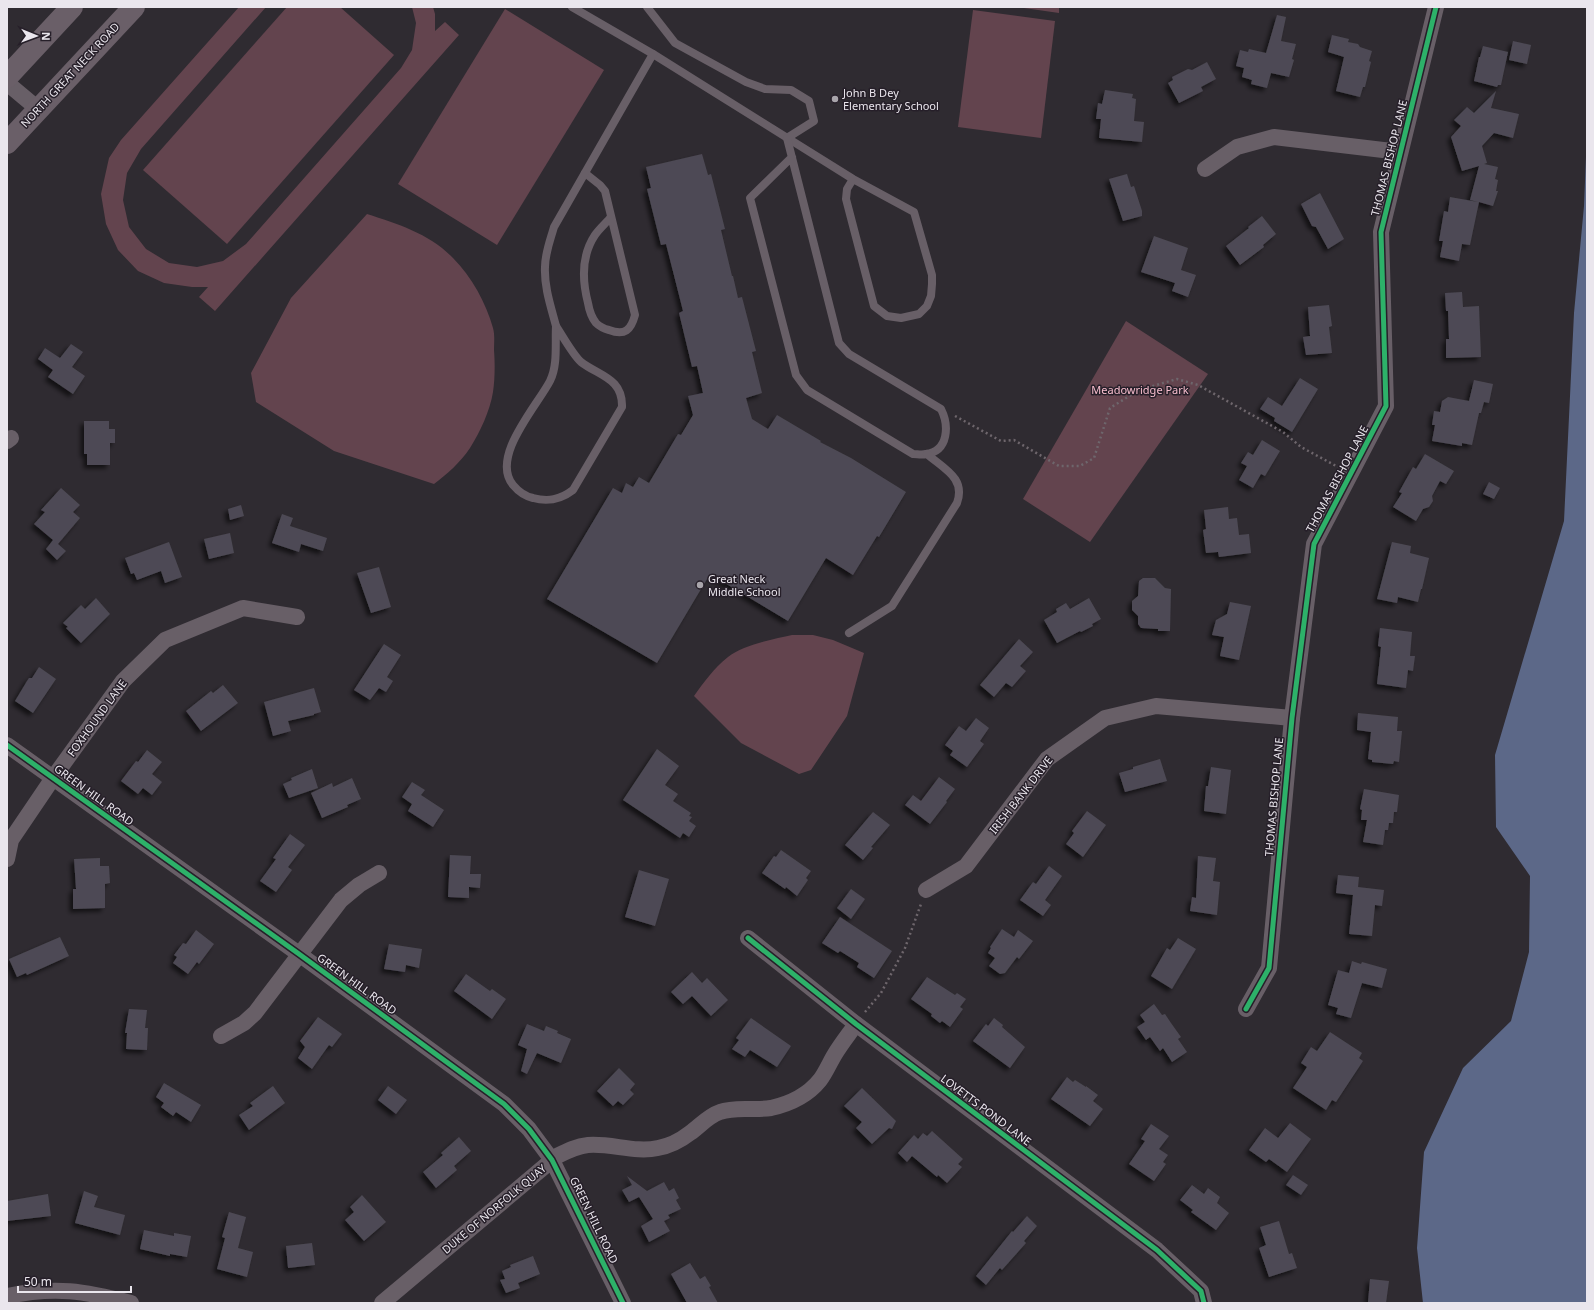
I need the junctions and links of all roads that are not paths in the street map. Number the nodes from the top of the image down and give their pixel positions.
1 (72, 7) edge
2 (134, 7) edge
3 (572, 7) edge
4 (647, 7) edge
5 (1436, 7) edge
6 (653, 54) junction
7 (7, 77) edge
8 (7, 83) edge
9 (38, 109) junction
10 (787, 138) junction
11 (7, 143) edge
12 (1400, 152) junction
13 (792, 157) junction
14 (1205, 169) dead end
15 (584, 173) junction
16 (853, 179) junction
17 (611, 217) junction
18 (556, 326) junction
19 (927, 454) junction
20 (297, 617) dead end
21 (849, 633) dead end
22 (1292, 718) junction
23 (7, 745) edge
24 (53, 778) junction
25 (7, 858) edge
26 (379, 873) dead end
27 (926, 890) road end
28 (748, 938) dead end
29 (299, 954) junction
30 (1246, 1010) dead end
31 (856, 1024) junction
32 (221, 1036) dead end
33 (552, 1160) junction
34 (7, 1296) edge
35 (131, 1303) edge
36 (382, 1303) edge
37 (623, 1303) edge
38 (1204, 1303) edge

1 - 7 main road
2 - 9 main road, NORTH GREAT NECK ROAD
3 - 6 lane
4 - 10 lane
5 - 12 street, THOMAS BISHOP LANE
6 - 10 lane
6 - 15 lane
8 - 9 street
9 - 11 main road, NORTH GREAT NECK ROAD
10 - 13 lane
10 - 16 lane
12 - 14 street
12 - 22 street, THOMAS BISHOP LANE
13 - 19 lane
13 - 19 lane
15 - 17 lane
15 - 18 lane
16 - 16 lane
17 - 17 lane
18 - 18 lane
19 - 21 lane
20 - 24 street, FOXHOUND LANE
22 - 27 street, IRISH BANK DRIVE
22 - 30 street, THOMAS BISHOP LANE
23 - 24 street, GREEN HILL ROAD
24 - 25 street, FOXHOUND LANE
24 - 29 street, GREEN HILL ROAD
26 - 29 street
28 - 31 street, LOVETTS POND LANE
29 - 32 street
29 - 33 street, GREEN HILL ROAD
31 - 33 street, DUKE OF NORFOLK QUAY
31 - 38 street, LOVETTS POND LANE
33 - 36 street, DUKE OF NORFOLK QUAY
33 - 37 street, GREEN HILL ROAD
34 - 35 street

